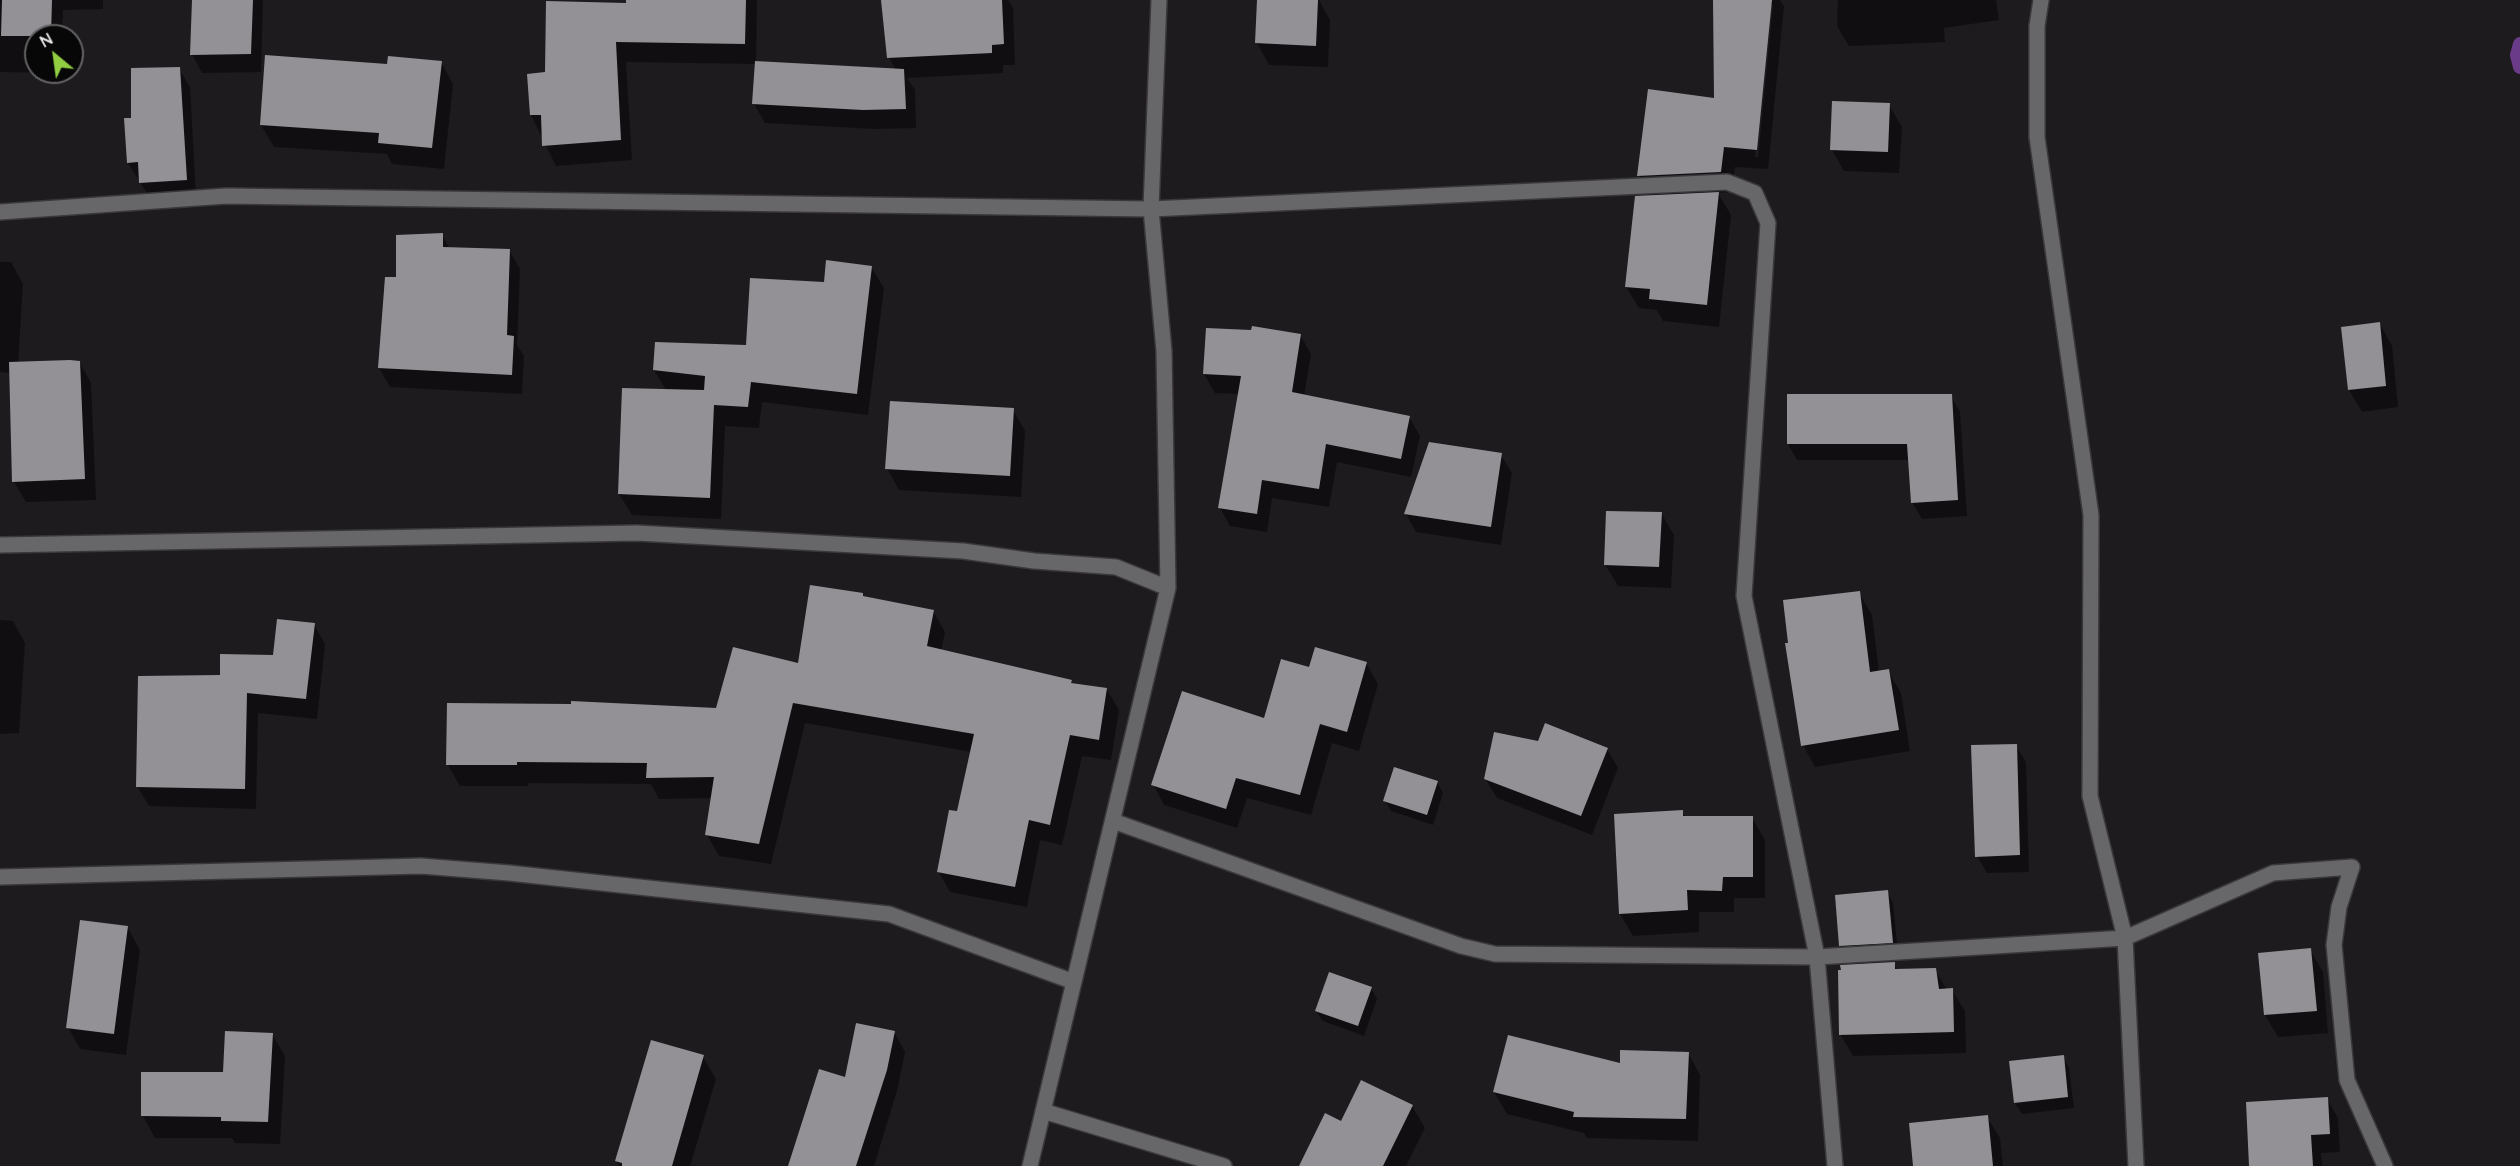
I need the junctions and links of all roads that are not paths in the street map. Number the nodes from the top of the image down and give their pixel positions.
1 (1159, 0) edge
2 (2041, 0) edge
3 (1151, 209) junction
4 (0, 212) edge
5 (0, 545) edge
6 (1168, 588) junction
7 (1113, 821) junction
8 (0, 877) edge
9 (2125, 938) junction
10 (1817, 957) junction
11 (1074, 982) junction
12 (1043, 1111) junction
13 (1030, 1166) edge
14 (1224, 1166) edge
15 (1835, 1166) edge
16 (2136, 1166) edge
17 (2385, 1166) edge

1 - 3 street
2 - 9 street
3 - 4 street
3 - 6 street
3 - 10 street
5 - 6 street
6 - 7 street
7 - 10 street
7 - 11 street
8 - 11 street
9 - 10 street
9 - 16 street
9 - 17 street
10 - 15 street
11 - 12 street
12 - 13 street
12 - 14 street

